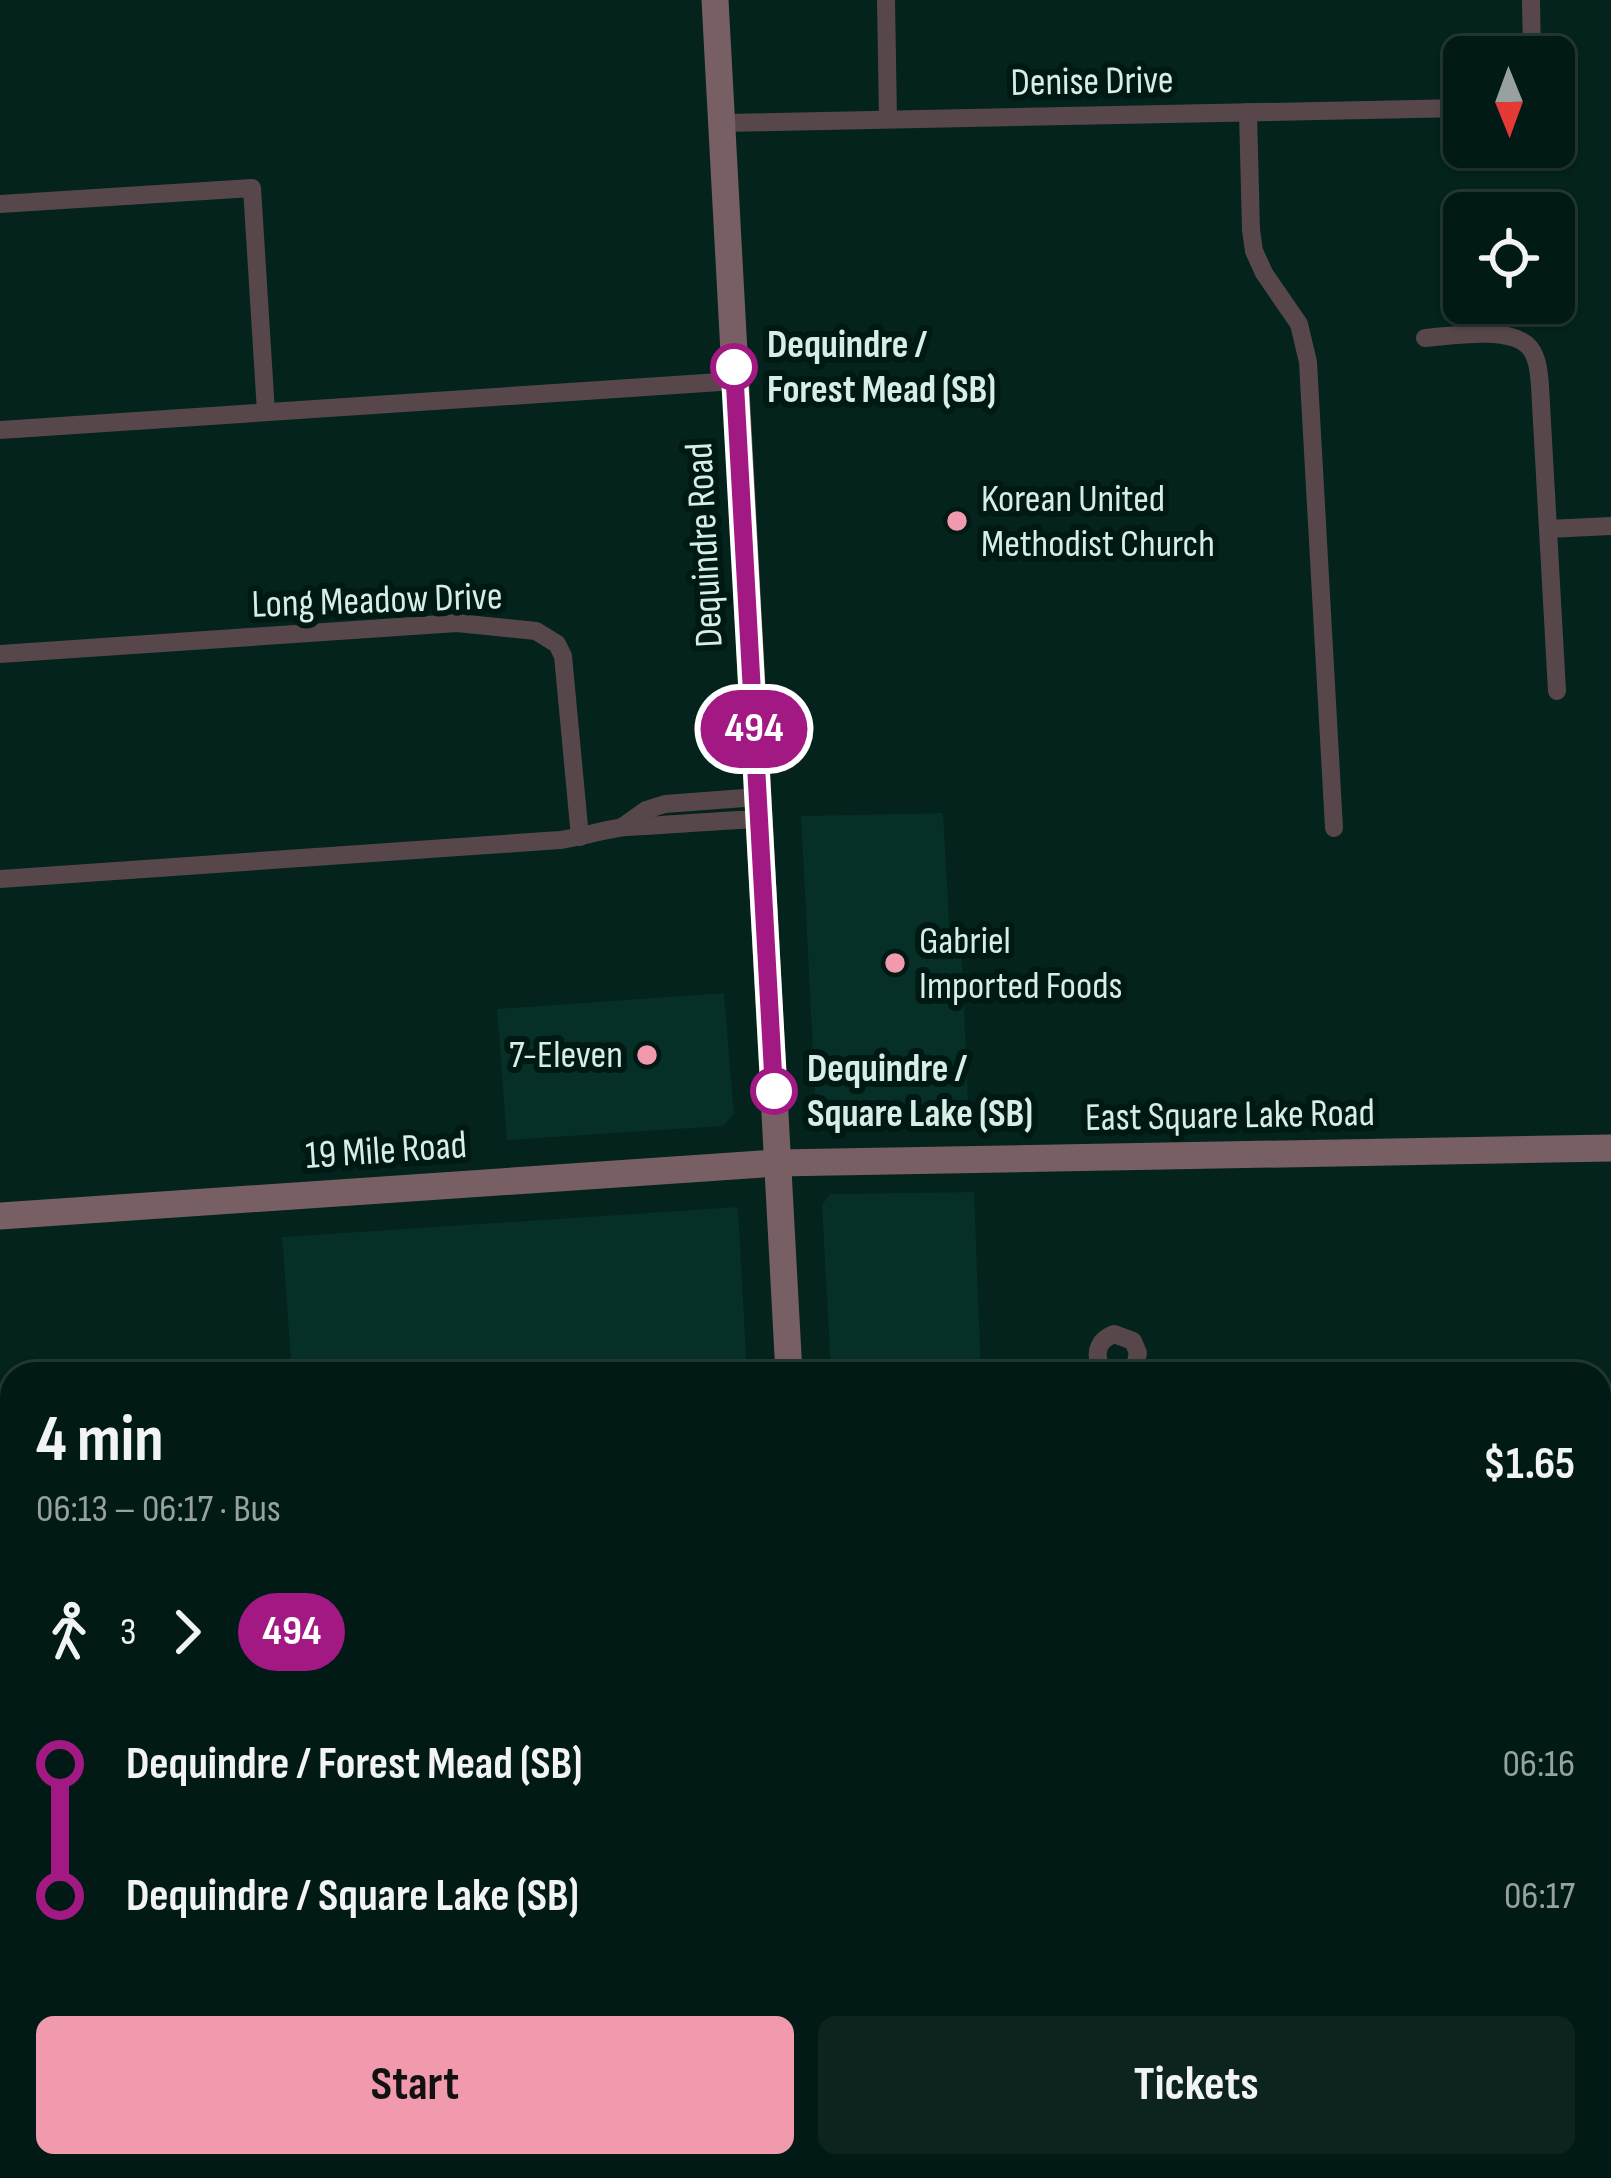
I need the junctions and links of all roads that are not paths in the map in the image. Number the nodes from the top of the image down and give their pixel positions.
1 (715, 0) edge
2 (886, 0) edge
3 (1531, 0) edge
4 (1532, 36) edge
5 (1443, 108) edge
6 (1248, 112) junction
7 (888, 119) junction
8 (722, 123) junction
9 (0, 204) edge
10 (1425, 338) dead end
11 (735, 381) junction
12 (266, 412) junction
13 (0, 430) edge
14 (1611, 526) edge
15 (1548, 529) junction
16 (0, 654) edge
17 (1557, 692) dead end
18 (758, 808) junction
19 (1334, 828) dead end
20 (580, 837) junction
21 (0, 879) edge
22 (1611, 1148) edge
23 (778, 1163) junction
24 (0, 1216) edge
25 (788, 1362) edge

1 - 8 main road, Dequindre Road
2 - 7 street
3 - 4 street
5 - 6 street, Denise Drive
6 - 7 street, Denise Drive
6 - 19 street
7 - 8 street, Denise Drive
8 - 11 main road, Dequindre Road
9 - 12 street
10 - 15 street
11 - 12 street
11 - 18 main road, Dequindre Road
12 - 13 street
14 - 15 street
15 - 17 street
16 - 20 street, Long Meadow Drive
18 - 20 street
18 - 23 main road, Dequindre Road
20 - 21 street
22 - 23 main road, East Square Lake Road
23 - 24 main road, 19 Mile Road
23 - 25 main road, Dequindre Road

